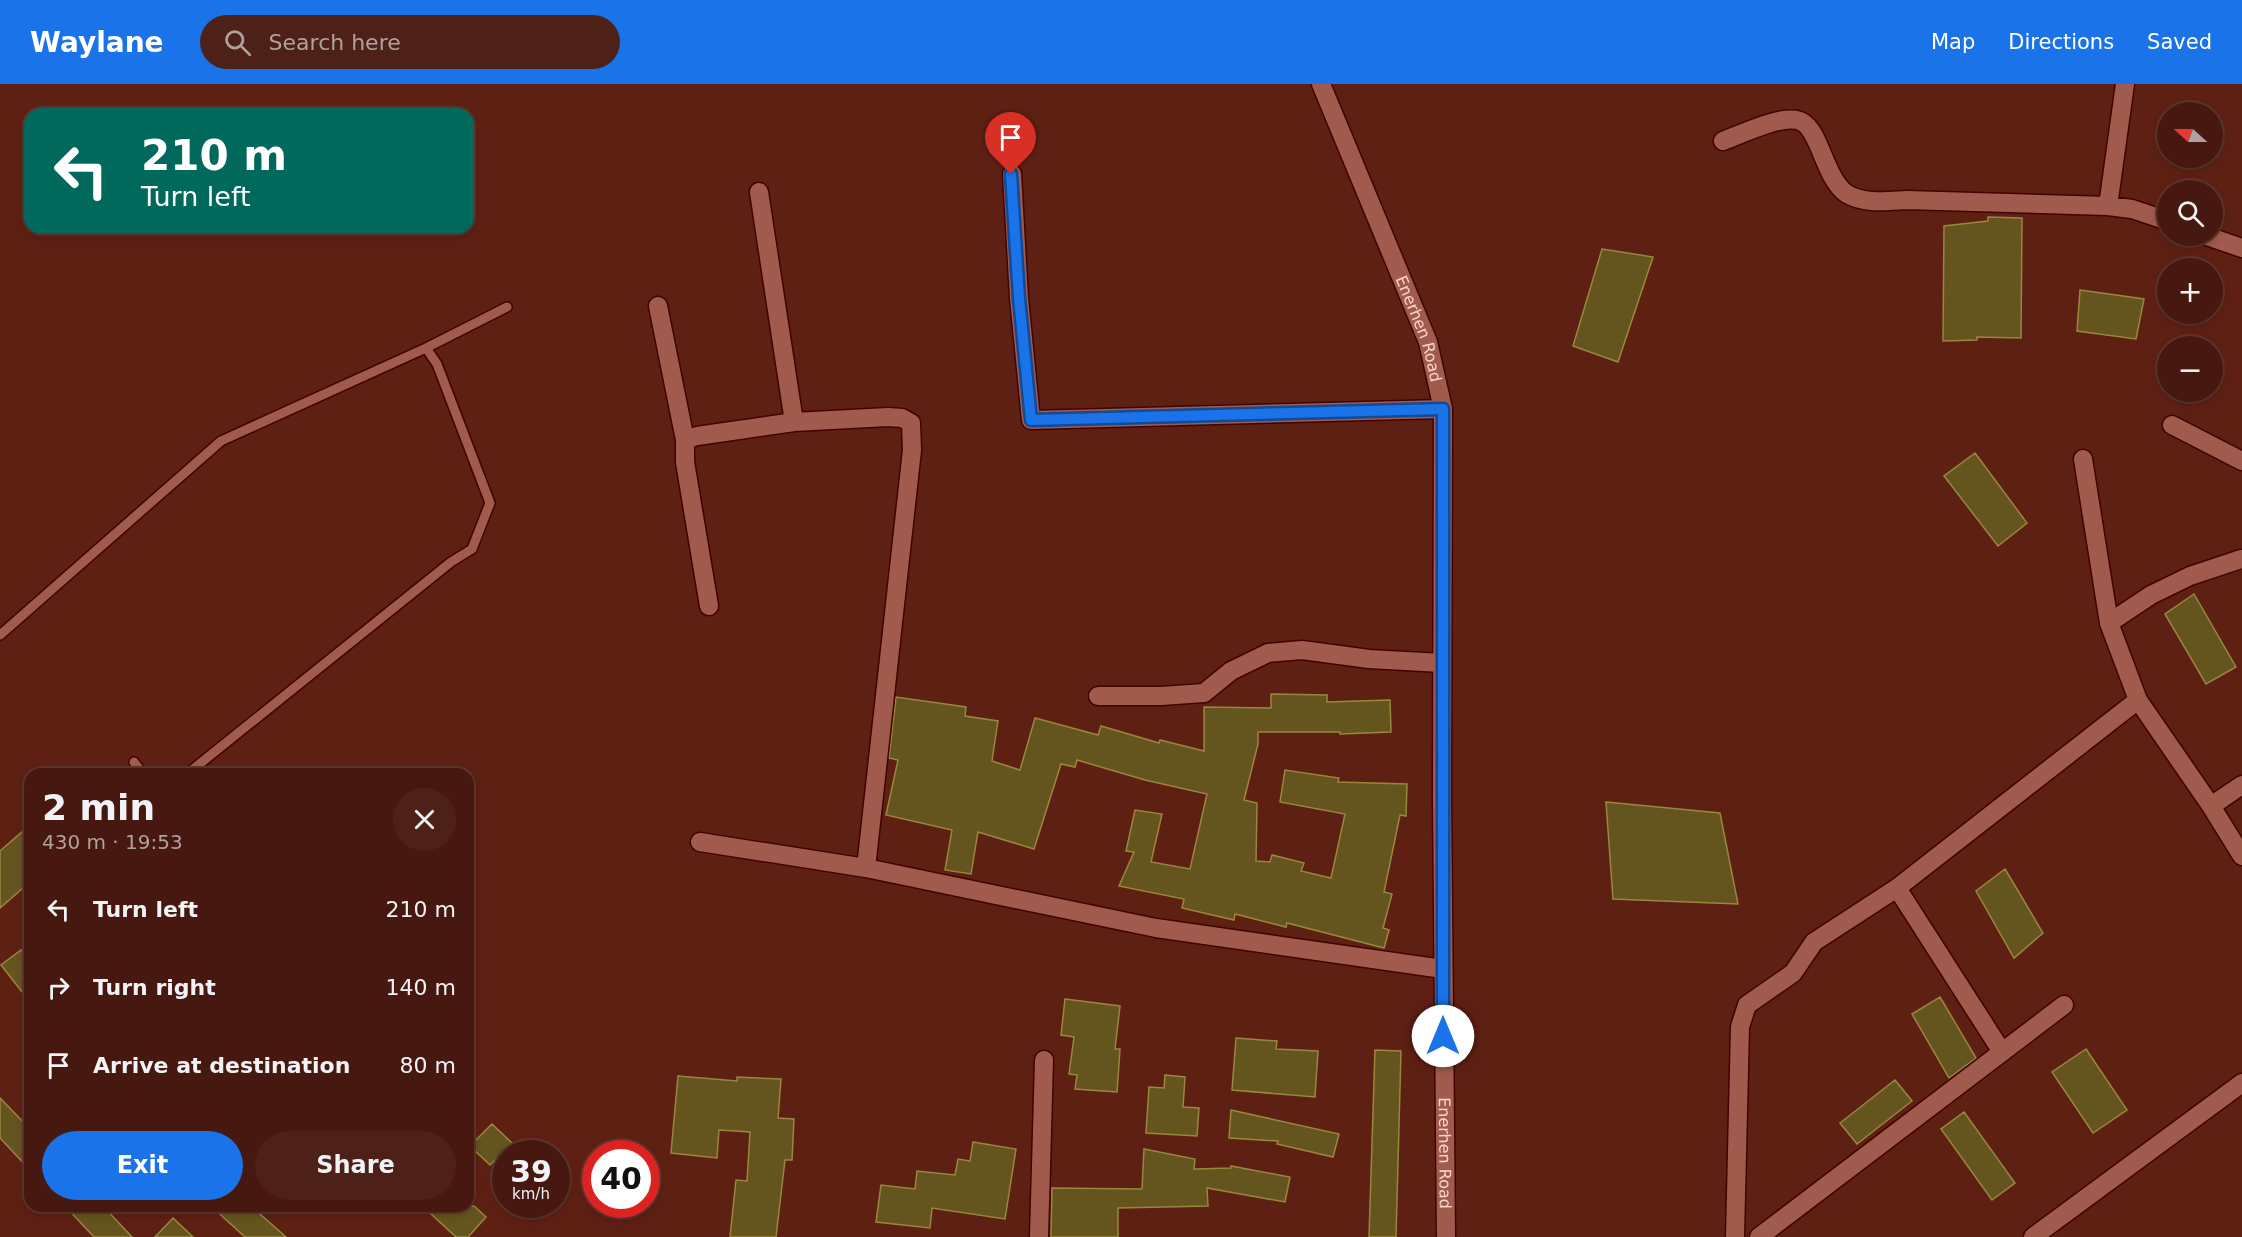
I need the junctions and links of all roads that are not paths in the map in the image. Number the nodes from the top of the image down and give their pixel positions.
1 (1321, 84) edge
2 (2125, 84) edge
3 (1723, 141) dead end
4 (1011, 174) dead end
5 (759, 192) dead end
6 (2108, 206) junction
7 (2157, 217) edge
8 (2223, 241) edge
9 (2242, 248) edge
10 (658, 306) dead end
11 (507, 307) dead end
12 (426, 348) junction
13 (1443, 409) junction
14 (794, 422) junction
15 (2172, 425) dead end
16 (685, 440) junction
17 (2083, 459) dead end
18 (2242, 461) edge
19 (2241, 559) edge
20 (709, 606) dead end
21 (2109, 623) junction
22 (0, 634) edge
23 (1442, 663) junction
24 (1098, 696) dead end
25 (2138, 700) junction
26 (134, 762) dead end
27 (138, 768) edge
28 (194, 768) edge
29 (2242, 785) edge
30 (2211, 806) junction
31 (700, 842) dead end
32 (2242, 856) edge
33 (866, 868) junction
34 (1897, 888) junction
35 (1443, 969) junction
36 (2064, 1005) dead end
37 (2002, 1052) junction
38 (1044, 1060) dead end
39 (2242, 1083) edge
40 (1039, 1237) edge
41 (1446, 1237) edge
42 (1735, 1237) edge
43 (1759, 1237) edge
44 (2033, 1237) edge

1 - 13 street, Enerhen Road
2 - 6 street
3 - 6 street
4 - 13 street
5 - 14 street
6 - 7 street
8 - 9 street
10 - 16 street
11 - 12 lane
12 - 22 lane
12 - 28 lane
13 - 23 street, Enerhen Road
14 - 16 street
14 - 33 street
15 - 18 street
16 - 20 street
17 - 21 street
19 - 21 street
21 - 25 street
23 - 24 street
23 - 35 street, Enerhen Road
25 - 30 street
25 - 34 street
26 - 27 lane
29 - 30 street
30 - 32 street
31 - 33 street
33 - 35 street
34 - 37 street
34 - 42 street
35 - 41 street, Enerhen Road
36 - 37 street
37 - 43 street
38 - 40 street
39 - 44 street

